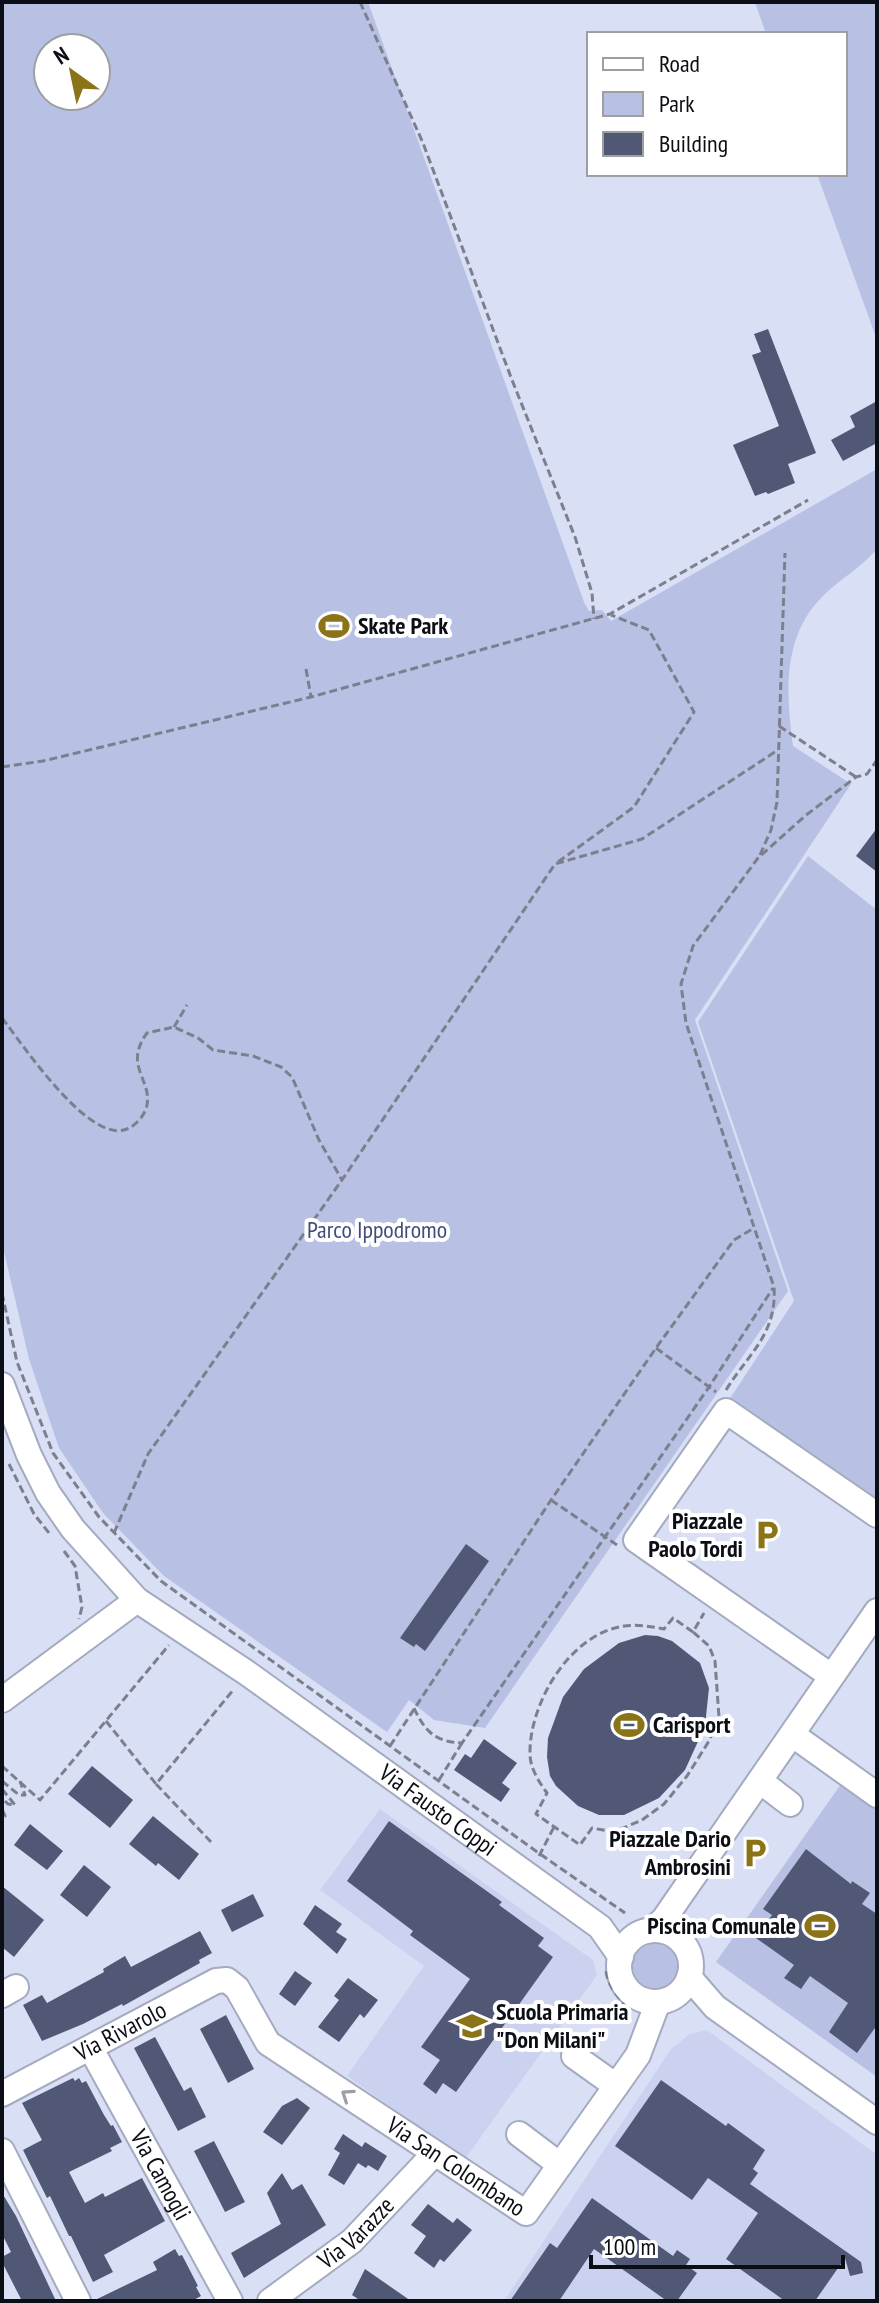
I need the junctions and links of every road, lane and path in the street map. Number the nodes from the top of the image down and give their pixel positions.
1 (360, 2) edge
2 (808, 500) dead end
3 (785, 553) dead end
4 (610, 614) junction
5 (594, 619) junction
6 (306, 669) dead end
7 (311, 697) junction
8 (779, 726) junction
9 (778, 750) junction
10 (877, 760) edge
11 (2, 767) edge
12 (856, 777) junction
13 (758, 858) junction
14 (555, 864) junction
15 (187, 1005) dead end
16 (2, 1018) edge
17 (174, 1027) junction
18 (342, 1180) junction
19 (754, 1228) junction
20 (774, 1287) junction
21 (2, 1293) edge
22 (656, 1348) junction
23 (2, 1385) edge
24 (709, 1387) junction
25 (7, 1460) dead end
26 (877, 1515) edge
27 (114, 1533) junction
28 (51, 1535) dead end
29 (59, 1545) dead end
30 (137, 1600) junction
31 (707, 1606) dead end
32 (877, 1611) edge
33 (78, 1623) dead end
34 (181, 1631) junction
35 (693, 1632) junction
36 (247, 1673) junction
37 (831, 1676) junction
38 (2, 1700) edge
39 (414, 1708) junction
40 (105, 1720) junction
41 (793, 1735) junction
42 (462, 1743) junction
43 (390, 1746) junction
44 (2, 1766) edge
45 (439, 1780) junction
46 (2, 1781) edge
47 (20, 1781) junction
48 (760, 1781) junction
49 (156, 1784) junction
50 (2, 1789) edge
51 (877, 1795) edge
52 (2, 1798) edge
53 (790, 1804) dead end
54 (2, 1809) edge
55 (2, 1816) edge
56 (554, 1827) junction
57 (211, 1842) dead end
58 (540, 1854) junction
59 (679, 1894) junction
60 (625, 1913) dead end
61 (600, 1927) junction
62 (644, 1933) junction
63 (678, 1938) junction
64 (614, 1963) junction
65 (237, 1988) joint
66 (664, 1992) junction
67 (639, 2031) junction
68 (91, 2049) junction
69 (574, 2056) dead end
70 (616, 2086) junction
71 (2, 2094) edge
72 (877, 2122) edge
73 (519, 2134) dead end
74 (2, 2151) edge
75 (434, 2154) junction
76 (560, 2165) junction
77 (78, 2301) edge
78 (230, 2301) edge
79 (270, 2301) edge

1 - 5 path
2 - 4 path
3 - 8 path
4 - 5 path
4 - 14 path
5 - 7 path
6 - 7 path
7 - 11 path
8 - 9 path
8 - 12 path
9 - 13 path
9 - 14 path
10 - 12 path
12 - 13 path
13 - 19 path
14 - 18 path
15 - 17 path
16 - 17 path
17 - 18 path
18 - 27 path
19 - 20 path
19 - 22 path
20 - 24 path
20 - 24 path
21 - 27 path
22 - 24 path
22 - 39 path
23 - 30 street, Via Fausto Coppi
24 - 42 path
25 - 28 path
26 - 37 street
27 - 43 path
29 - 33 path
30 - 34 street, Via Fausto Coppi
30 - 38 street
31 - 35 path
32 - 37 street
34 - 36 street, Via Fausto Coppi
34 - 40 path
35 - 56 path
35 - 56 path
36 - 49 path
36 - 61 street, Via Fausto Coppi
37 - 41 street
39 - 42 path
39 - 43 path
40 - 47 path
40 - 49 path
41 - 48 street
41 - 51 street
42 - 45 path
43 - 45 path
44 - 47 path
45 - 58 path
46 - 47 path
48 - 53 street
48 - 59 street
49 - 57 path
50 - 52 path
54 - 55 path
56 - 58 path
58 - 60 path
59 - 62 street
59 - 63 street
61 - 62 street
61 - 64 street, Via Fausto Coppi
62 - 63 street
62 - 64 street
63 - 66 street
64 - 66 street
64 - 67 path
65 - 68 street, Via Rivarolo
75 -> 65 street, Via San Colombano
66 - 67 street
66 - 72 street
67 - 70 street, Via San Colombano
68 - 71 street, Via Rivarolo
68 - 78 street, Via Camogli
69 - 70 street
70 - 76 street, Via San Colombano
73 - 76 street
74 - 77 street
75 - 76 street, Via San Colombano
75 - 79 street, Via Varazze

